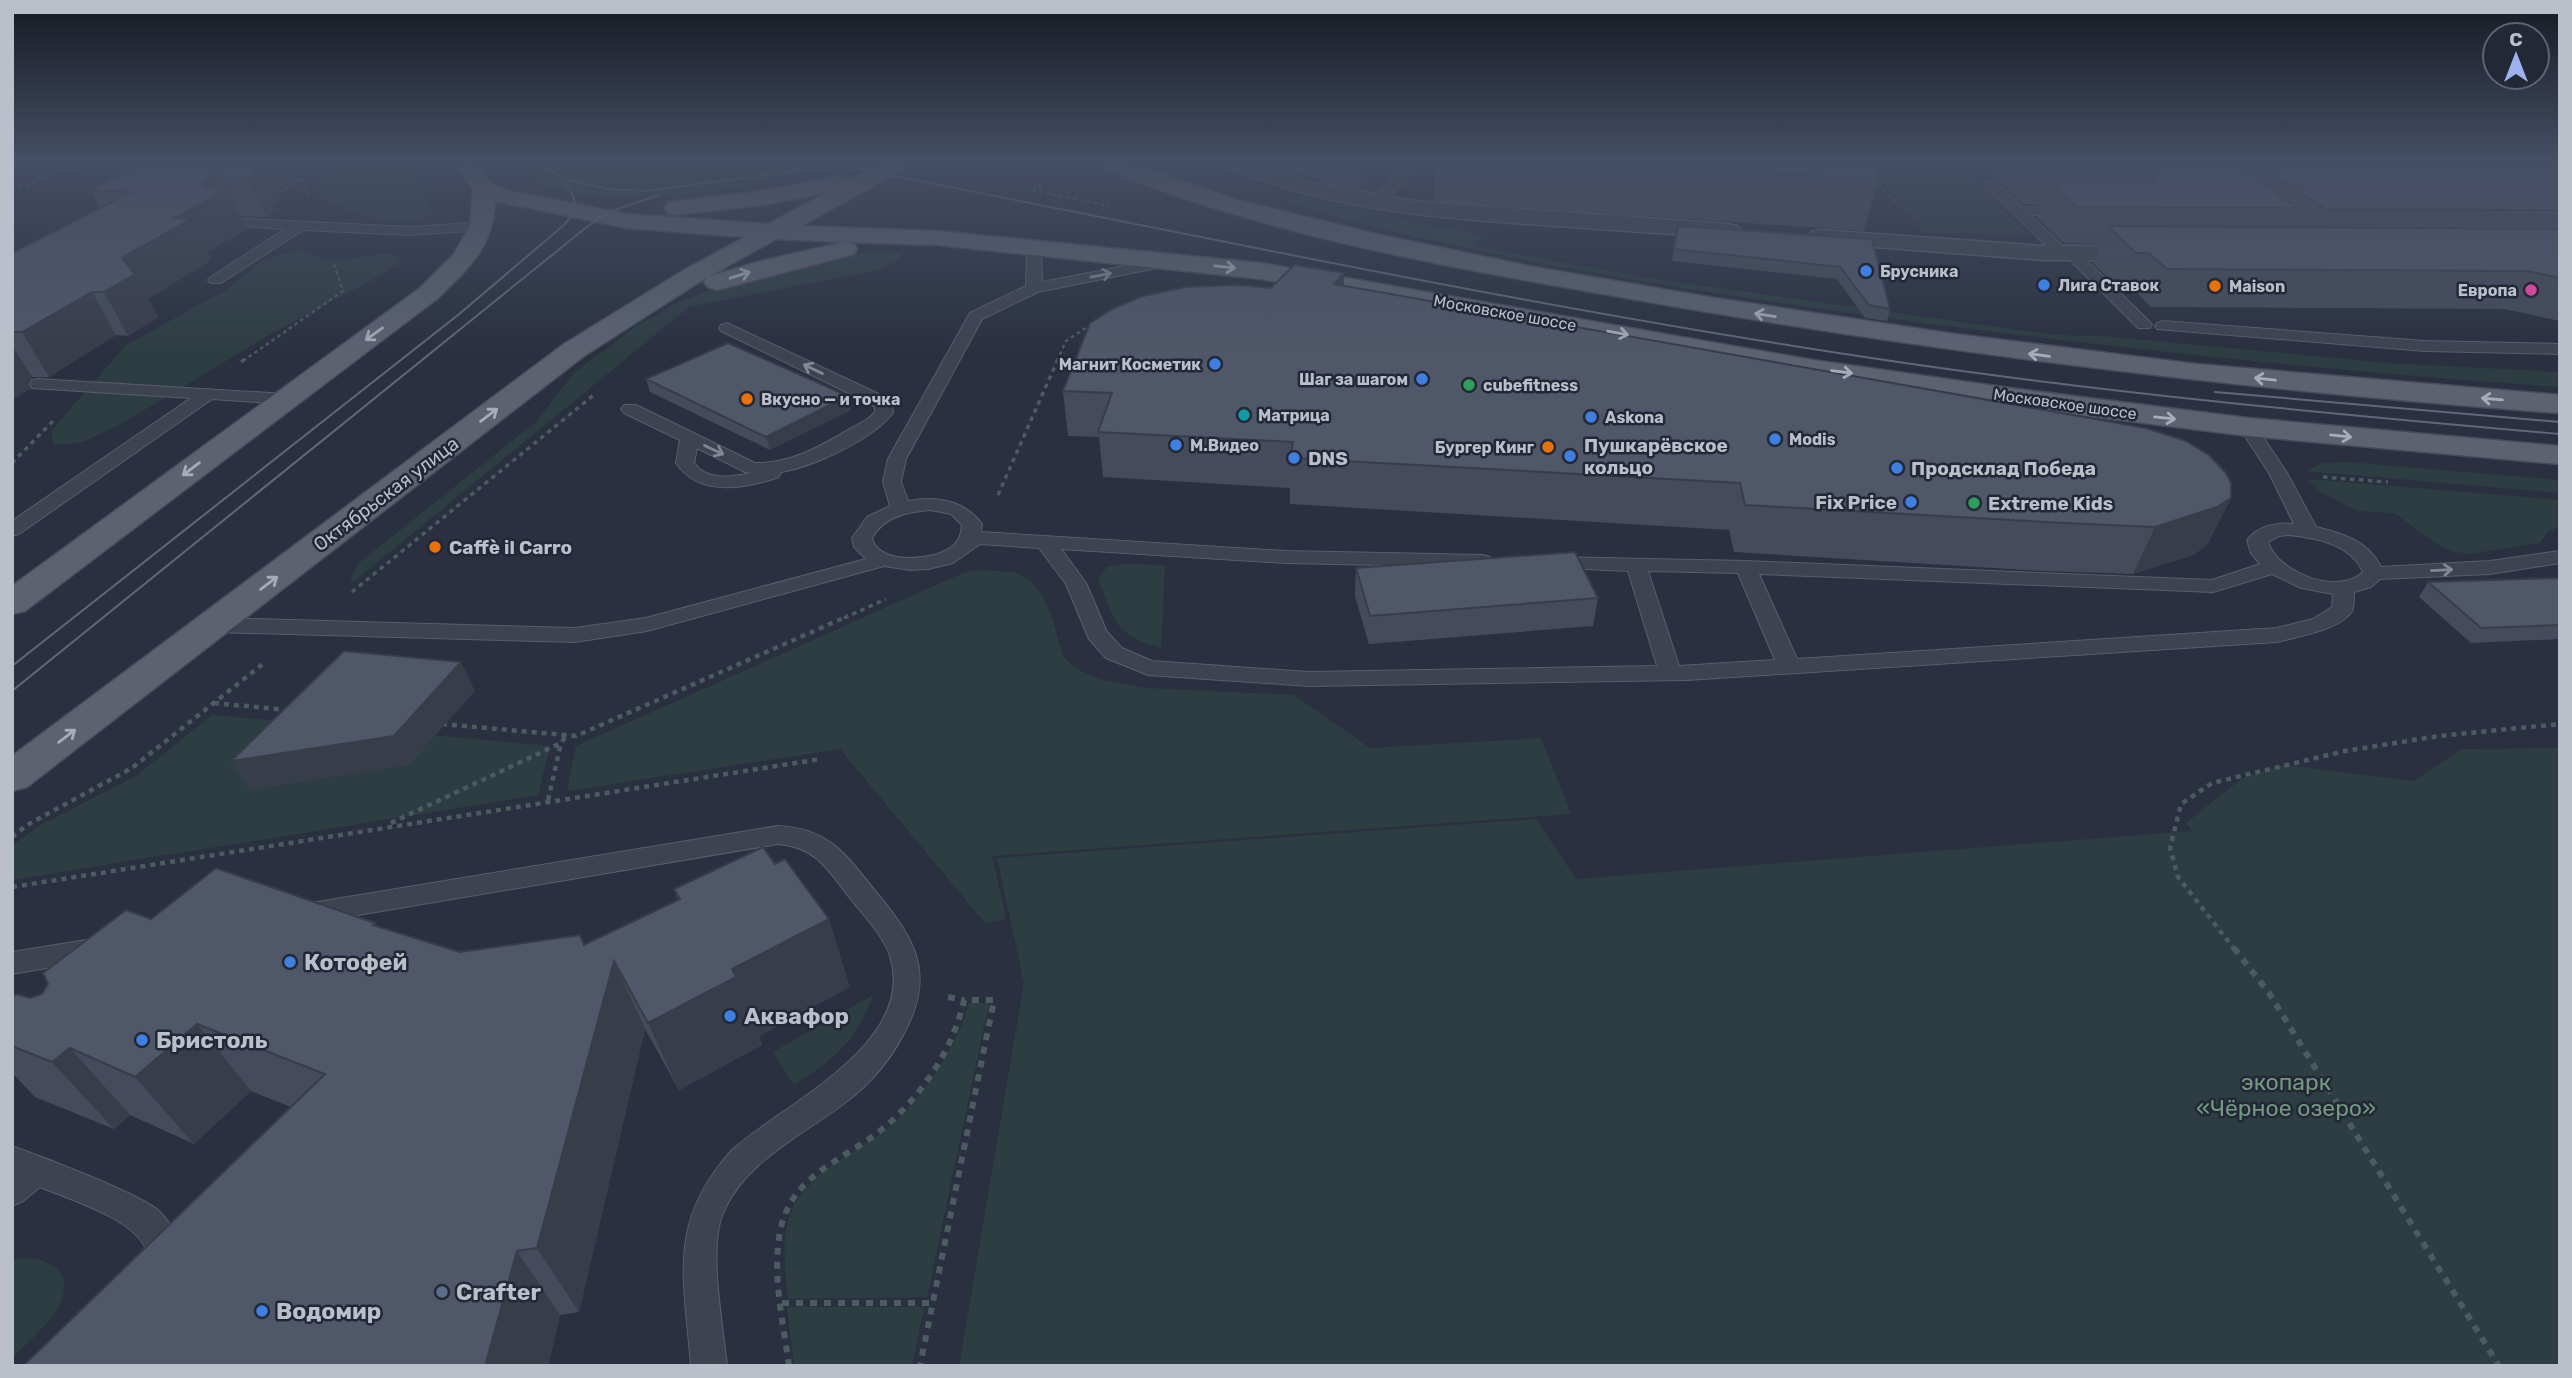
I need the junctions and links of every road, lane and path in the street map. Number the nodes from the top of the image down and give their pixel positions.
1 (301, 225) edge
2 (307, 225) edge
3 (669, 225) edge
4 (786, 225) edge
5 (1303, 225) edge
6 (1644, 225) edge
7 (2035, 225) edge
8 (321, 226) joint
9 (482, 226) joint
10 (774, 232) junction
11 (1758, 233) edge
12 (1798, 235) edge
13 (938, 237) junction
14 (1034, 246) junction
15 (2066, 253) junction
16 (2171, 253) edge
17 (1171, 261) junction
18 (216, 280) dead end
19 (1034, 288) junction
20 (2144, 325) dead end
21 (608, 326) junction
22 (2163, 326) dead end
23 (727, 328) dead end
24 (2560, 349) edge
25 (38, 384) dead end
26 (86, 386) junction
27 (208, 394) junction
28 (286, 399) junction
29 (2560, 404) edge
30 (630, 409) dead end
31 (2248, 427) junction
32 (689, 439) junction
33 (2560, 455) edge
34 (12, 463) edge
35 (796, 464) junction
36 (900, 508) junction
37 (12, 530) edge
38 (2308, 531) junction
39 (970, 541) junction
40 (1045, 542) junction
41 (2560, 557) edge
42 (880, 561) junction
43 (1501, 562) edge
44 (1528, 562) edge
45 (1636, 565) junction
46 (2273, 566) junction
47 (1746, 567) junction
48 (2374, 573) junction
49 (2344, 588) junction
50 (12, 603) edge
51 (215, 625) junction
52 (265, 663) dead end
53 (1789, 666) junction
54 (1670, 673) junction
55 (2560, 724) edge
56 (566, 736) dead end
57 (561, 743) junction
58 (821, 759) dead end
59 (12, 777) edge
60 (548, 800) junction
61 (384, 826) junction
62 (12, 836) edge
63 (12, 887) edge
64 (286, 917) edge
65 (122, 945) edge
66 (12, 963) edge
67 (20, 1174) edge
68 (156, 1296) edge
69 (782, 1303) junction
70 (932, 1303) junction
71 (709, 1366) edge
72 (789, 1366) edge
73 (920, 1366) edge
74 (2499, 1366) edge

1 - 18 lane
2 - 8 lane
3 - 10 main road, Московское шоссе
4 - 10 main road, Октябрьская улица
29 -> 5 main road
6 - 11 street
7 - 15 lane
8 - 9 lane
9 -> 28 main road
10 - 13 main road, Московское шоссе
10 - 21 main road, Октябрьская улица
12 - 15 street
13 - 14 main road, Московское шоссе
21 -> 13 main road
14 - 17 main road, Московское шоссе
14 - 19 lane
15 - 16 street
15 - 20 lane
19 -> 17 lane
17 -> 31 main road, Московское шоссе
19 - 36 lane
51 -> 21 main road, Октябрьская улица
22 - 24 lane
35 -> 23 lane
25 - 26 lane
26 - 27 lane
26 - 34 path
27 - 28 lane
27 - 37 lane
28 -> 50 main road
30 - 32 lane
31 -> 33 main road, Московское шоссе
31 - 38 lane
32 -> 35 lane
32 - 35 lane
36 - 39 lane
36 - 42 lane
38 - 46 lane
38 - 48 lane
39 - 40 lane
39 - 42 lane
40 - 43 lane
40 - 54 lane
48 -> 41 lane
42 - 51 lane
44 - 45 lane
45 - 47 lane
45 - 54 lane
46 - 47 lane
46 - 49 lane
47 - 53 lane
48 - 49 lane
49 - 53 lane
59 -> 51 main road, Октябрьская улица
52 - 62 path
53 - 54 lane
55 - 74 path
56 - 57 path
57 - 60 path
57 - 61 path
58 - 60 path
60 - 61 path
61 - 63 path
64 - 71 lane
65 - 66 lane
67 - 68 lane
69 - 70 path
69 - 70 path
69 - 72 path
70 - 73 path

